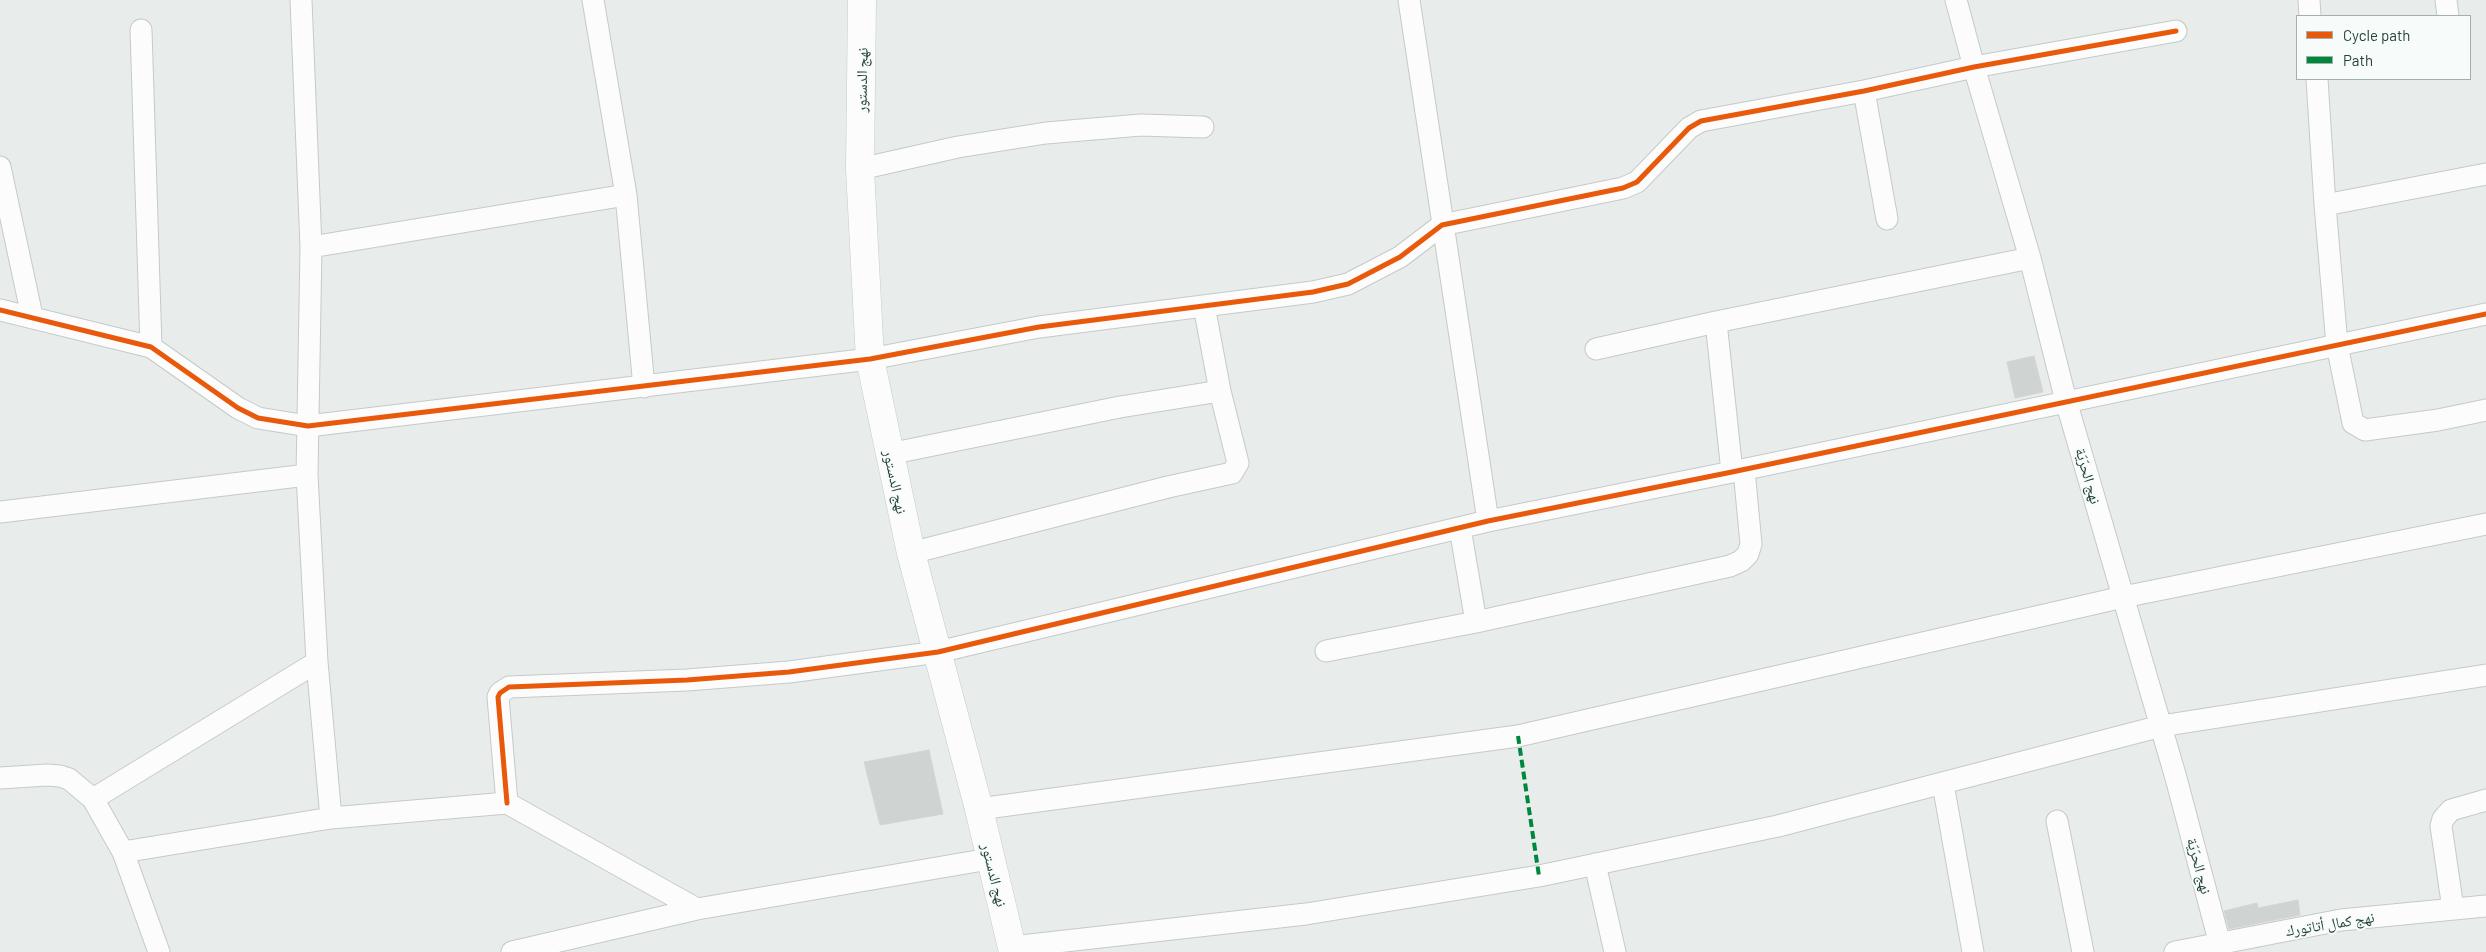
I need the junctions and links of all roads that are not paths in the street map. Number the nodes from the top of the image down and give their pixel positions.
1 (301, 0) edge
2 (593, 0) edge
3 (862, 0) edge
4 (1409, 0) edge
5 (1956, 0) edge
6 (2309, 0) edge
7 (2446, 0) edge
8 (2310, 15) edge
9 (2448, 15) edge
10 (140, 30) dead end
11 (2176, 31) dead end
12 (1974, 67) junction
13 (2317, 80) edge
14 (1864, 91) junction
15 (1203, 127) dead end
16 (0, 167) edge
17 (860, 169) junction
18 (2486, 174) edge
19 (626, 195) junction
20 (2325, 205) junction
21 (1887, 219) dead end
22 (1442, 225) junction
23 (311, 247) junction
24 (2030, 258) junction
25 (1204, 306) junction
26 (0, 310) edge
27 (2486, 314) edge
28 (32, 316) junction
29 (1716, 322) junction
30 (2337, 345) junction
31 (151, 347) junction
32 (1596, 349) dead end
33 (870, 359) junction
34 (644, 387) junction
35 (1220, 391) junction
36 (2066, 401) junction
37 (2486, 410) edge
38 (308, 426) junction
39 (889, 454) junction
40 (1738, 471) junction
41 (306, 474) junction
42 (0, 512) edge
43 (1488, 521) junction
44 (2486, 524) edge
45 (1460, 528) junction
46 (911, 553) junction
47 (2123, 597) junction
48 (1476, 622) junction
49 (1326, 651) dead end
50 (938, 652) junction
51 (317, 662) junction
52 (2486, 675) edge
53 (2161, 726) junction
54 (0, 778) edge
55 (1943, 784) junction
56 (93, 799) junction
57 (2486, 800) edge
58 (507, 803) junction
59 (979, 809) junction
60 (331, 818) junction
61 (2057, 821) dead end
62 (123, 852) junction
63 (989, 860) junction
64 (1595, 864) junction
65 (2486, 906) edge
66 (697, 909) junction
67 (2452, 909) junction
68 (2221, 948) edge
69 (1012, 949) edge
70 (159, 952) edge
71 (512, 952) edge
72 (1615, 952) edge
73 (1973, 952) edge
74 (2083, 952) edge
75 (2175, 952) edge

1 - 23 street
2 - 19 street
3 - 17 street, نهج الدستور
4 - 22 street
5 - 12 street, نهج الحرّيّة
6 - 8 street
7 - 9 street
10 - 31 street
11 - 12 street
12 - 14 street
12 - 24 street, نهج الحرّيّة
13 - 20 street
14 - 21 street
14 - 22 street
15 - 17 street
16 - 28 street
17 - 33 street, نهج الدستور
18 - 20 street
19 - 23 street
19 - 34 street
20 - 30 street
22 - 25 street
22 - 43 street
23 - 38 street
24 - 29 street
24 - 36 street, نهج الحرّيّة
25 - 33 street
25 - 35 street
26 - 28 street
27 - 30 street
28 - 31 street
29 - 32 street
29 - 40 street
30 - 36 street
30 - 37 street
31 - 38 street
33 - 34 street
33 - 39 street, نهج الدستور
34 - 38 street
35 - 39 street
35 - 46 street
36 - 40 street
36 - 47 street, نهج الحرّيّة
38 - 41 street
39 - 46 street, نهج الدستور
40 - 43 street
40 - 48 street
41 - 42 street
41 - 51 street
43 - 45 street
44 - 47 street
45 - 48 street
45 - 50 street
46 - 50 street, نهج الدستور
47 - 53 street, نهج الحرّيّة
47 - 59 street
48 - 49 street
50 - 58 street
50 - 59 street, نهج الدستور
51 - 56 street
51 - 60 street
52 - 53 street
53 - 55 street
53 - 68 street, نهج الحرّيّة
54 - 56 street
55 - 64 street
55 - 73 street
56 - 62 street
57 - 67 street
58 - 60 street
58 - 66 street
59 - 63 street, نهج الدستور
60 - 62 street
61 - 74 street
62 - 70 street
63 - 66 street
63 - 69 street, نهج الدستور
64 - 69 street
64 - 72 street
65 - 67 street, نهج كمال أتاتورك
66 - 71 street
67 - 68 street, نهج كمال أتاتورك
68 - 75 street, نهج كمال أتاتورك

